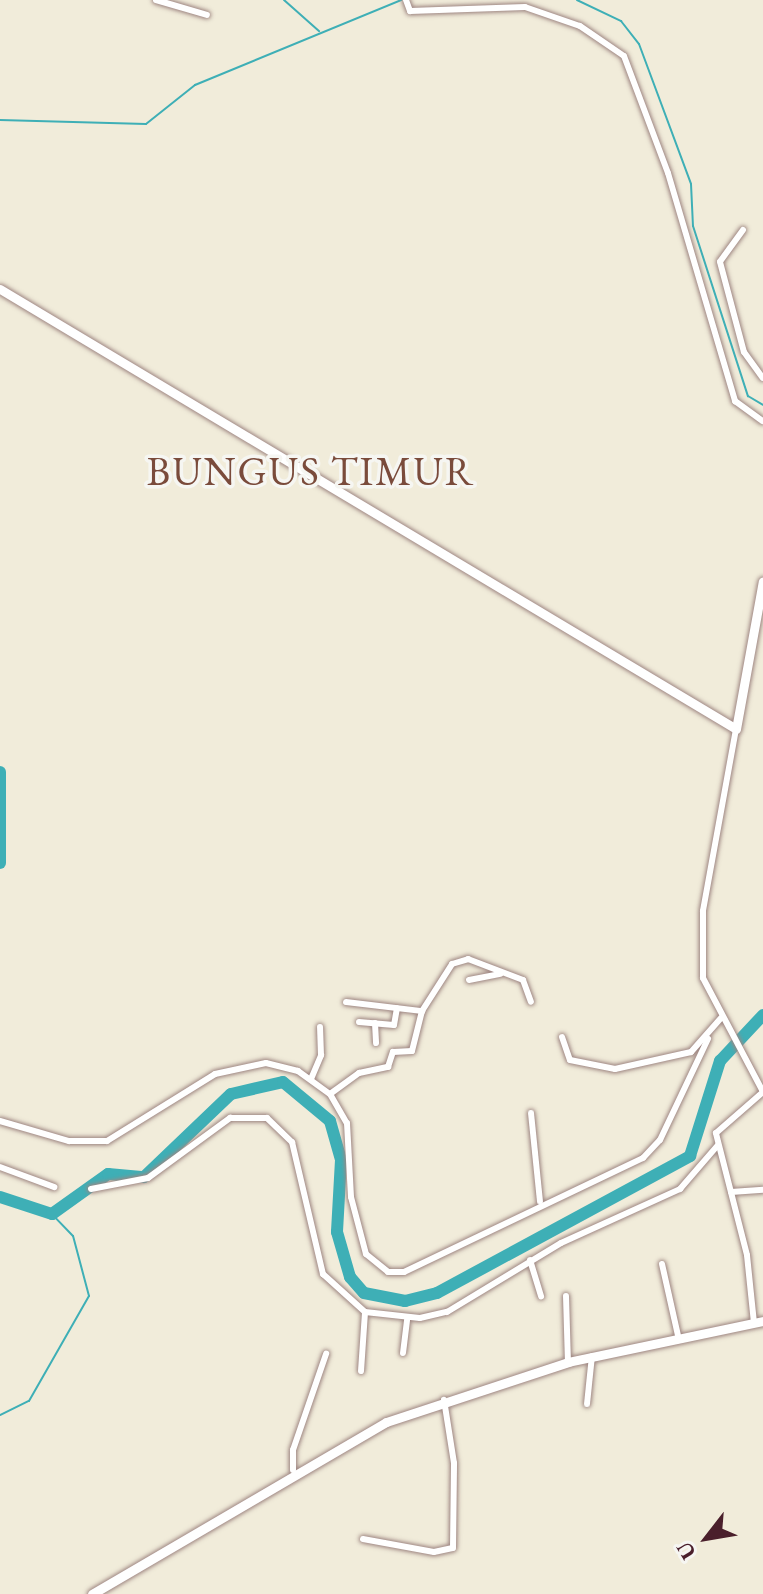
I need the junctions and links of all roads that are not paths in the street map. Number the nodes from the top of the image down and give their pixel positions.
1 (156, 0) edge
2 (406, 0) edge
3 (207, 15) dead end
4 (743, 230) dead end
5 (0, 289) edge
6 (763, 378) edge
7 (763, 421) edge
8 (763, 581) edge
9 (736, 729) junction
10 (500, 974) junction
11 (469, 980) dead end
12 (346, 1002) dead end
13 (531, 1002) dead end
14 (397, 1008) junction
15 (422, 1011) junction
16 (721, 1018) junction
17 (359, 1022) dead end
18 (375, 1023) junction
19 (320, 1027) dead end
20 (562, 1037) dead end
21 (708, 1039) junction
22 (376, 1043) dead end
23 (312, 1078) junction
24 (763, 1092) edge
25 (330, 1094) junction
26 (531, 1113) dead end
27 (0, 1121) edge
28 (718, 1145) junction
29 (0, 1167) edge
30 (54, 1187) dead end
31 (91, 1189) dead end
32 (763, 1190) edge
33 (731, 1192) junction
34 (540, 1202) junction
35 (530, 1260) junction
36 (662, 1264) dead end
37 (541, 1296) dead end
38 (566, 1296) dead end
39 (365, 1314) junction
40 (407, 1319) junction
41 (759, 1322) edge
42 (679, 1340) junction
43 (403, 1353) dead end
44 (326, 1354) dead end
45 (592, 1356) junction
46 (568, 1362) junction
47 (361, 1371) dead end
48 (444, 1400) junction
49 (587, 1404) dead end
50 (293, 1470) junction
51 (363, 1539) dead end
52 (92, 1594) edge

1 - 3 street
2 - 7 street
4 - 6 street
5 - 9 street
8 - 9 street
9 - 16 street
10 - 11 street
10 - 13 street
10 - 15 street
12 - 14 street
14 - 15 street
14 - 18 street
15 - 25 street
16 - 21 street
16 - 24 street
17 - 18 street
18 - 22 street
19 - 23 street
20 - 21 street
21 - 34 street
23 - 25 street
23 - 27 street
24 - 28 street
25 - 34 street
26 - 34 street
28 - 33 street
28 - 35 street
29 - 30 street
31 - 39 street
32 - 33 street
33 - 41 street
35 - 37 street
35 - 40 street
36 - 42 street
38 - 46 street
39 - 40 street
39 - 47 street
40 - 43 street
41 - 42 street
42 - 45 street
44 - 50 street
45 - 46 street
45 - 49 street
46 - 48 street
48 - 50 street
48 - 51 street
50 - 52 street

